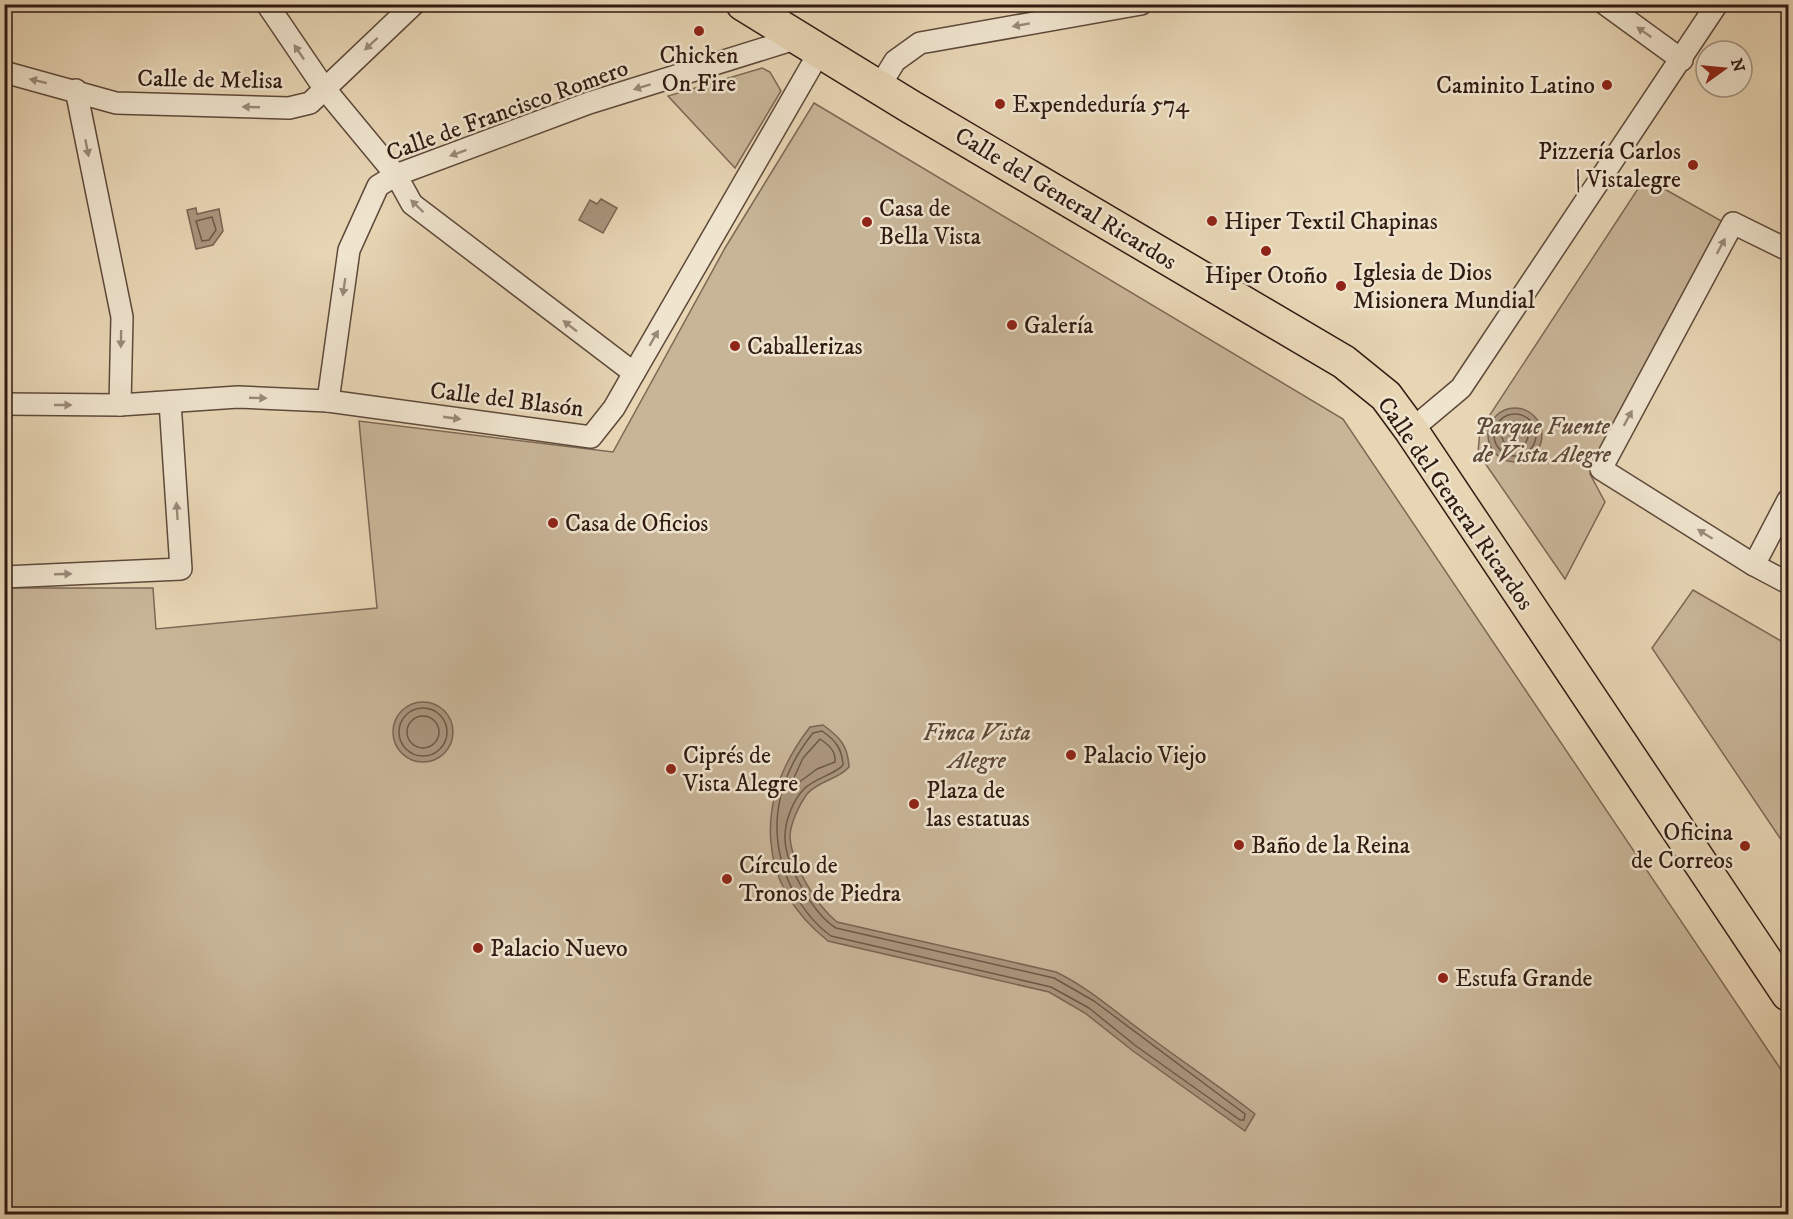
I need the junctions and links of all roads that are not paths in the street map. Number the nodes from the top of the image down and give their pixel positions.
1 (267, 4) edge
2 (414, 4) edge
3 (743, 4) edge
4 (1605, 4) edge
5 (1717, 4) edge
6 (1139, 5) edge
7 (809, 44) junction
8 (1682, 60) junction
9 (4, 72) edge
10 (879, 87) junction
11 (324, 88) junction
12 (76, 90) junction
13 (396, 176) junction
14 (1788, 250) edge
15 (634, 373) junction
16 (328, 401) junction
17 (170, 402) junction
18 (4, 404) edge
19 (120, 405) junction
20 (1411, 430) junction
21 (1788, 500) edge
22 (1754, 565) junction
23 (4, 577) edge
24 (1788, 583) edge
25 (1788, 994) edge

11 -> 1 street
2 -> 11 street, Calle de Melisa
3 - 7 main road, Calle del General Ricardos
8 -> 4 street
5 - 8 street
6 -> 10 street
7 - 10 main road, Calle del General Ricardos
7 -> 13 street, Calle de Francisco Romero
15 -> 7 street, Calle del Blasón
8 - 20 street
12 -> 9 street, Calle de Melisa
10 - 20 main road, Calle del General Ricardos
11 -> 12 street, Calle de Melisa
11 - 13 street
12 -> 19 street
15 -> 13 street
13 -> 16 street, Calle de Francisco Romero
22 -> 14 street
16 -> 15 street, Calle del Blasón
17 -> 16 street, Calle del Blasón
17 - 19 street, Calle del Blasón
23 -> 17 street
18 -> 19 street, Calle del Blasón
20 - 25 main road, Calle del General Ricardos
21 - 22 street
22 - 24 street

